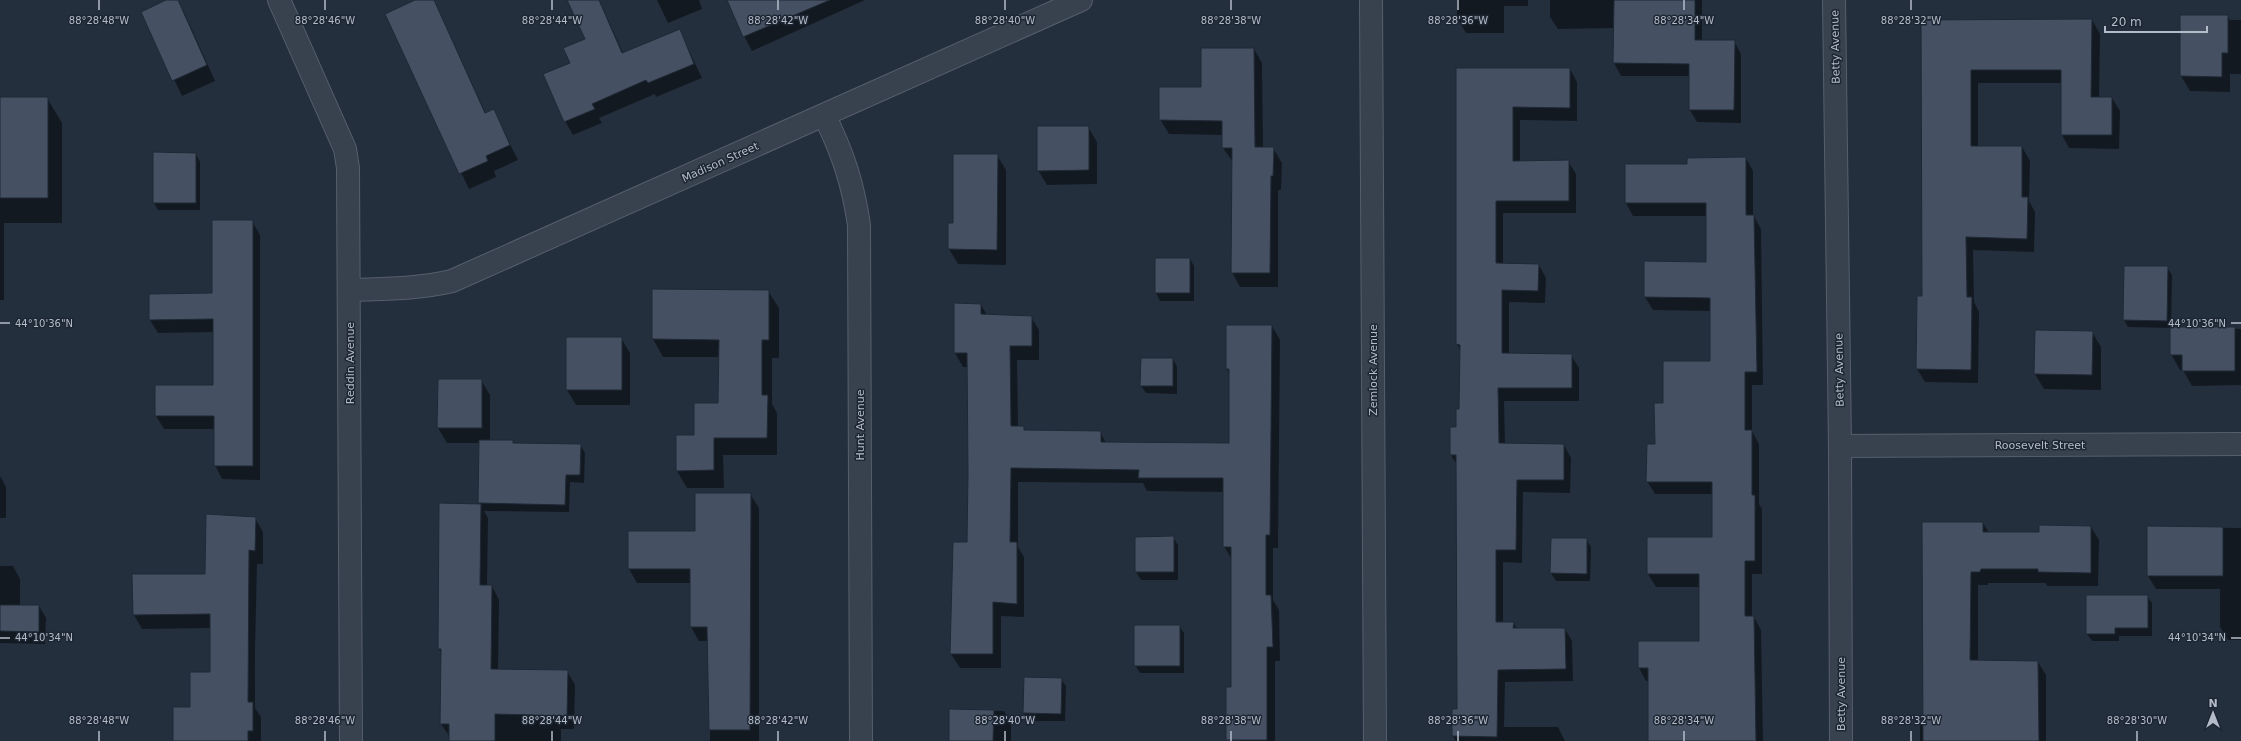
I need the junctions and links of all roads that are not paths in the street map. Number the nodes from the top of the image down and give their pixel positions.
1 (279, 0) edge
2 (1081, 0) edge
3 (1371, 0) edge
4 (1834, 0) edge
5 (824, 115) junction
6 (350, 290) junction
7 (2241, 444) edge
8 (1840, 446) junction
9 (351, 741) edge
10 (861, 741) edge
11 (1375, 741) edge
12 (1841, 741) edge

1 - 6 street, Reddin Avenue
2 - 5 street, Madison Street
3 - 11 street, Zemlock Avenue
4 - 8 street, Betty Avenue
5 - 6 street, Madison Street
5 - 10 street, Hunt Avenue
6 - 9 street, Reddin Avenue
7 - 8 street, Roosevelt Street
8 - 12 street, Betty Avenue

